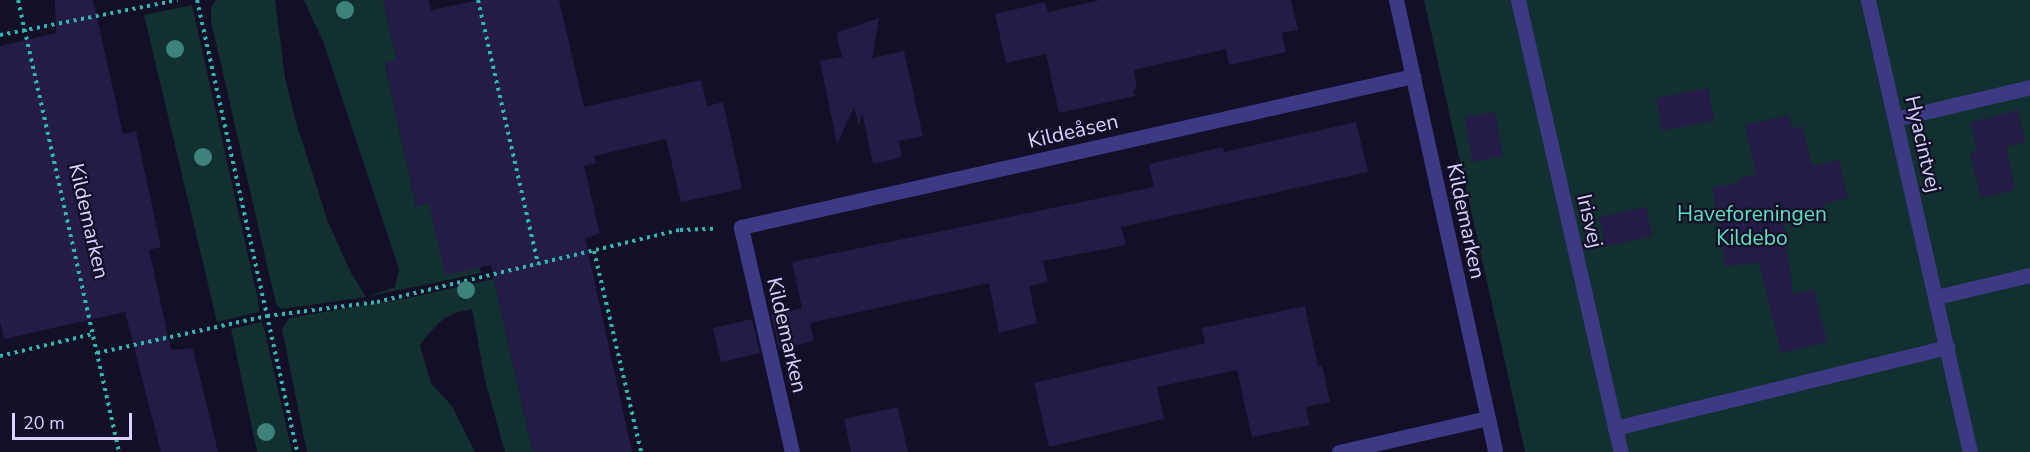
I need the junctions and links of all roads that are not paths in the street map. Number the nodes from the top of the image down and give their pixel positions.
1 (1396, 0) edge
2 (1518, 0) edge
3 (1868, 0) edge
4 (1413, 76) junction
5 (2030, 87) edge
6 (1896, 119) junction
7 (741, 227) joint
8 (2030, 275) edge
9 (1936, 297) junction
10 (1947, 347) junction
11 (1487, 418) junction
12 (1615, 428) junction
13 (792, 452) edge
14 (1339, 452) edge
15 (1495, 452) edge
16 (1621, 452) edge
17 (1971, 452) edge

1 - 4 street, Kildemarken
2 - 12 street, Irisvej
3 - 6 street, Hyacintvej
4 - 7 street, Kildeåsen
4 - 11 street, Kildemarken
5 - 6 street
6 - 9 street, Hyacintvej
7 - 13 street, Kildemarken
8 - 9 street
9 - 10 street, Hyacintvej
10 - 12 street
10 - 17 street, Hyacintvej
11 - 14 street
11 - 15 street, Kildemarken
12 - 16 street, Irisvej

